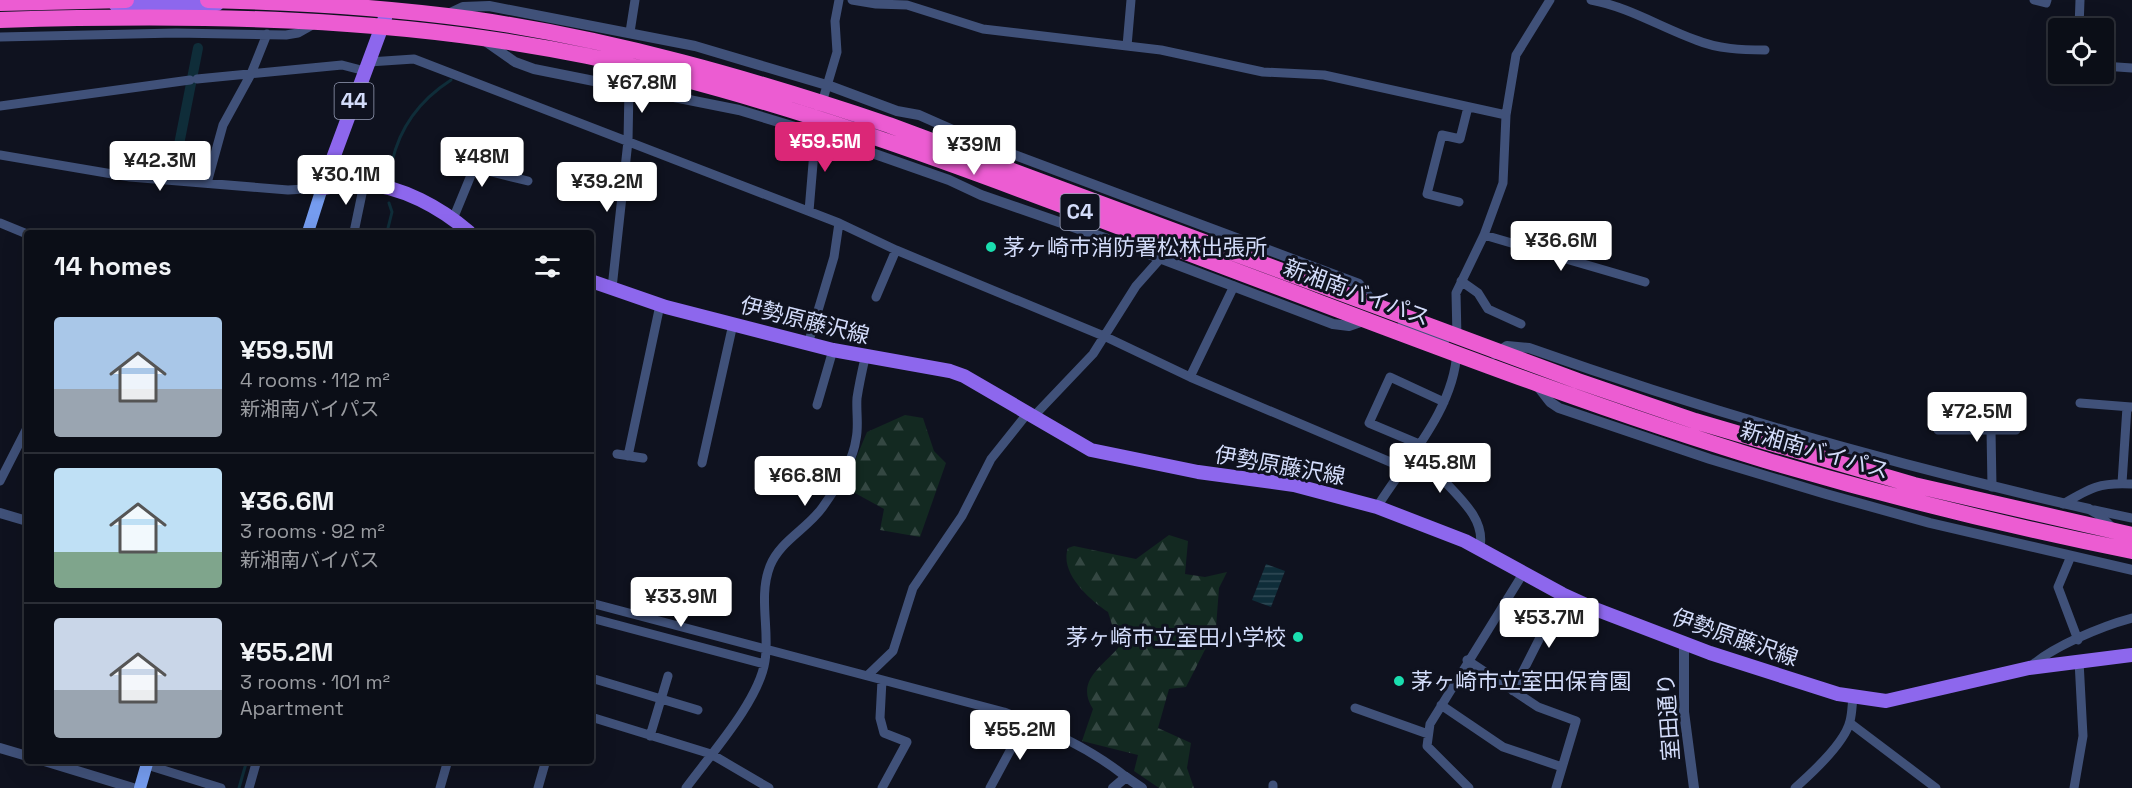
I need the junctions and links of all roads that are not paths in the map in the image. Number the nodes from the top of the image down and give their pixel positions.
1 (126, 0) edge
2 (208, 0) edge
3 (392, 0) edge
4 (635, 0) edge
5 (839, 0) edge
6 (852, 0) edge
7 (1131, 0) edge
8 (1550, 0) edge
9 (1591, 0) edge
10 (2034, 0) edge
11 (2047, 0) edge
12 (2080, 0) edge
13 (152, 2) edge
14 (0, 3) edge
15 (332, 4) edge
16 (0, 8) edge
17 (318, 16) junction
18 (0, 18) edge
19 (385, 18) junction
20 (2079, 18) edge
21 (630, 32) junction
22 (267, 34) junction
23 (0, 37) edge
24 (1126, 46) junction
25 (1765, 50) dead end
26 (367, 67) junction
27 (2114, 67) edge
28 (2132, 68) edge
29 (251, 74) junction
30 (825, 84) junction
31 (629, 87) junction
32 (0, 106) edge
33 (1468, 107) junction
34 (1506, 115) junction
35 (815, 133) junction
36 (628, 141) junction
37 (483, 146) dead end
38 (0, 155) edge
39 (476, 168) junction
40 (528, 180) dead end
41 (207, 183) junction
42 (364, 184) junction
43 (322, 188) junction
44 (1459, 202) dead end
45 (809, 211) junction
46 (453, 219) junction
47 (1185, 219) junction
48 (0, 223) edge
49 (839, 223) junction
50 (309, 230) edge
51 (354, 230) edge
52 (467, 230) edge
53 (24, 233) edge
54 (1484, 235) junction
55 (896, 250) junction
56 (1164, 260) junction
57 (1461, 281) junction
58 (594, 282) edge
59 (1645, 282) dead end
60 (1234, 286) junction
61 (612, 288) junction
62 (876, 297) dead end
63 (660, 305) junction
64 (1380, 315) junction
65 (733, 324) junction
66 (1521, 324) dead end
67 (1106, 337) junction
68 (808, 344) junction
69 (1457, 346) junction
70 (833, 350) junction
71 (1473, 352) junction
72 (865, 358) junction
73 (1190, 377) junction
74 (1444, 402) junction
75 (2079, 403) dead end
76 (817, 405) dead end
77 (2129, 407) edge
78 (1030, 415) junction
79 (1938, 430) dead end
80 (1991, 430) junction
81 (2016, 430) dead end
82 (24, 434) edge
83 (1419, 444) junction
84 (617, 454) dead end
85 (628, 456) junction
86 (643, 458) dead end
87 (702, 463) dead end
88 (1402, 467) junction
89 (0, 481) edge
90 (2127, 484) edge
91 (1992, 487) junction
92 (2063, 504) junction
93 (1377, 507) junction
94 (2089, 509) junction
95 (0, 513) edge
96 (2132, 519) edge
97 (24, 520) edge
98 (2132, 535) edge
99 (2132, 542) edge
100 (1480, 547) junction
101 (2132, 551) edge
102 (2071, 556) junction
103 (2132, 570) edge
104 (1524, 572) junction
105 (1562, 594) junction
106 (594, 604) edge
107 (2132, 618) edge
108 (594, 619) edge
109 (2078, 640) junction
110 (1684, 643) junction
111 (766, 650) junction
112 (2132, 656) edge
113 (1467, 660) junction
114 (2079, 661) junction
115 (764, 664) junction
116 (2029, 668) junction
117 (868, 675) junction
118 (668, 676) dead end
119 (594, 679) edge
120 (882, 680) junction
121 (1513, 691) junction
122 (1853, 697) junction
123 (661, 699) junction
124 (1441, 705) junction
125 (1355, 708) dead end
126 (698, 710) dead end
127 (594, 718) edge
128 (1026, 721) junction
129 (1850, 723) junction
130 (1428, 734) junction
131 (650, 736) junction
132 (0, 748) edge
133 (24, 754) edge
134 (711, 754) junction
135 (54, 764) edge
136 (148, 764) edge
137 (151, 764) edge
138 (256, 764) edge
139 (445, 764) edge
140 (545, 764) edge
141 (1562, 767) junction
142 (1126, 777) junction
143 (133, 788) edge
144 (140, 788) edge
145 (221, 788) edge
146 (249, 788) edge
147 (440, 788) edge
148 (538, 788) edge
149 (686, 788) edge
150 (769, 788) edge
151 (882, 788) edge
152 (990, 788) edge
153 (1113, 788) edge
154 (1142, 788) edge
155 (1469, 788) edge
156 (1556, 788) edge
157 (1694, 788) edge
158 (1796, 788) edge
159 (1936, 788) edge
160 (2074, 788) edge

1 - 14 highway
2 - 98 highway, 新湘南バイパス / C4, bridge
3 - 19 main road
4 - 21 street
5 - 30 street
6 - 24 street
7 - 24 street
8 - 34 street
9 - 25 street
10 - 11 street
12 - 20 street
13 - 15 main road
13 - 16 main road
15 - 19 main road
17 - 18 main road
17 - 19 main road
17 - 22 street
18 - 101 highway, 新湘南バイパス / C4, bridge
19 - 21 street
19 - 26 main road, 44
19 - 31 street
21 - 30 street
22 - 23 street
22 - 29 street
24 - 33 street
26 - 29 street
26 - 36 street
26 - 43 main road, 44
27 - 28 street
29 - 32 street
29 - 41 street
30 - 35 street
30 - 47 street
31 - 35 street
31 - 36 street
33 - 34 street
33 - 44 street
34 - 54 street
35 - 45 street
35 - 56 street
36 - 45 street
36 - 61 street
37 - 39 street
38 - 41 street
39 - 40 street
39 - 46 street
41 - 43 street
42 - 43 main road
42 - 46 main road
42 - 51 street
43 - 50 main road
45 - 49 street
46 - 52 main road
47 - 56 street
47 - 64 street
48 - 53 street
49 - 55 street
49 - 68 street
54 - 57 street
54 - 59 street
55 - 62 street
55 - 67 street
56 - 60 street
56 - 67 street
57 - 66 street
57 - 69 street
58 - 61 main road, 伊勢原藤沢線
60 - 64 street
60 - 73 street
61 - 63 main road, 伊勢原藤沢線
63 - 65 main road, 伊勢原藤沢線
63 - 85 street
64 - 69 street
65 - 68 main road, 伊勢原藤沢線
65 - 87 street
67 - 73 street
67 - 78 street
68 - 70 main road, 伊勢原藤沢線
69 - 71 street
69 - 74 street
70 - 72 main road, 伊勢原藤沢線
70 - 76 street
71 - 91 street
71 - 102 street
72 - 78 main road, 伊勢原藤沢線
72 - 111 street
73 - 88 street
74 - 83 street
74 - 83 street
75 - 77 street
77 - 90 street
78 - 93 main road, 伊勢原藤沢線
78 - 117 street
79 - 80 street
80 - 81 street
80 - 91 street
82 - 89 street
83 - 88 street
83 - 100 street
84 - 85 street
85 - 86 street
88 - 93 street
90 - 92 street
91 - 92 street
92 - 94 street
93 - 100 main road, 伊勢原藤沢線
94 - 96 street
94 - 99 street
95 - 97 street
100 - 104 main road, 伊勢原藤沢線
102 - 103 street
102 - 109 street
104 - 105 main road, 伊勢原藤沢線
104 - 113 street
105 - 110 main road, 伊勢原藤沢線
105 - 121 street
106 - 111 street
107 - 109 street
108 - 115 street
109 - 116 street
110 - 122 main road, 伊勢原藤沢線
110 - 157 street, 室田通り
111 - 115 street
111 - 117 street
112 - 114 main road, 伊勢原藤沢線
113 - 121 street
113 - 124 street
114 - 116 main road, 伊勢原藤沢線
114 - 160 street
115 - 134 street
116 - 122 main road, 伊勢原藤沢線
117 - 120 street
118 - 123 street
119 - 123 street
120 - 128 street
120 - 151 street
121 - 141 street
122 - 129 street
123 - 126 street
123 - 131 street
124 - 130 street
124 - 141 street
125 - 130 street
127 - 131 street
128 - 142 street
128 - 152 street
129 - 158 street
129 - 159 street
130 - 155 street
131 - 134 street
132 - 133 street
134 - 149 street
134 - 150 street
135 - 143 street
136 - 144 main road
137 - 145 street
138 - 146 street
139 - 147 street
140 - 148 street
141 - 156 street
142 - 153 street
142 - 154 street

